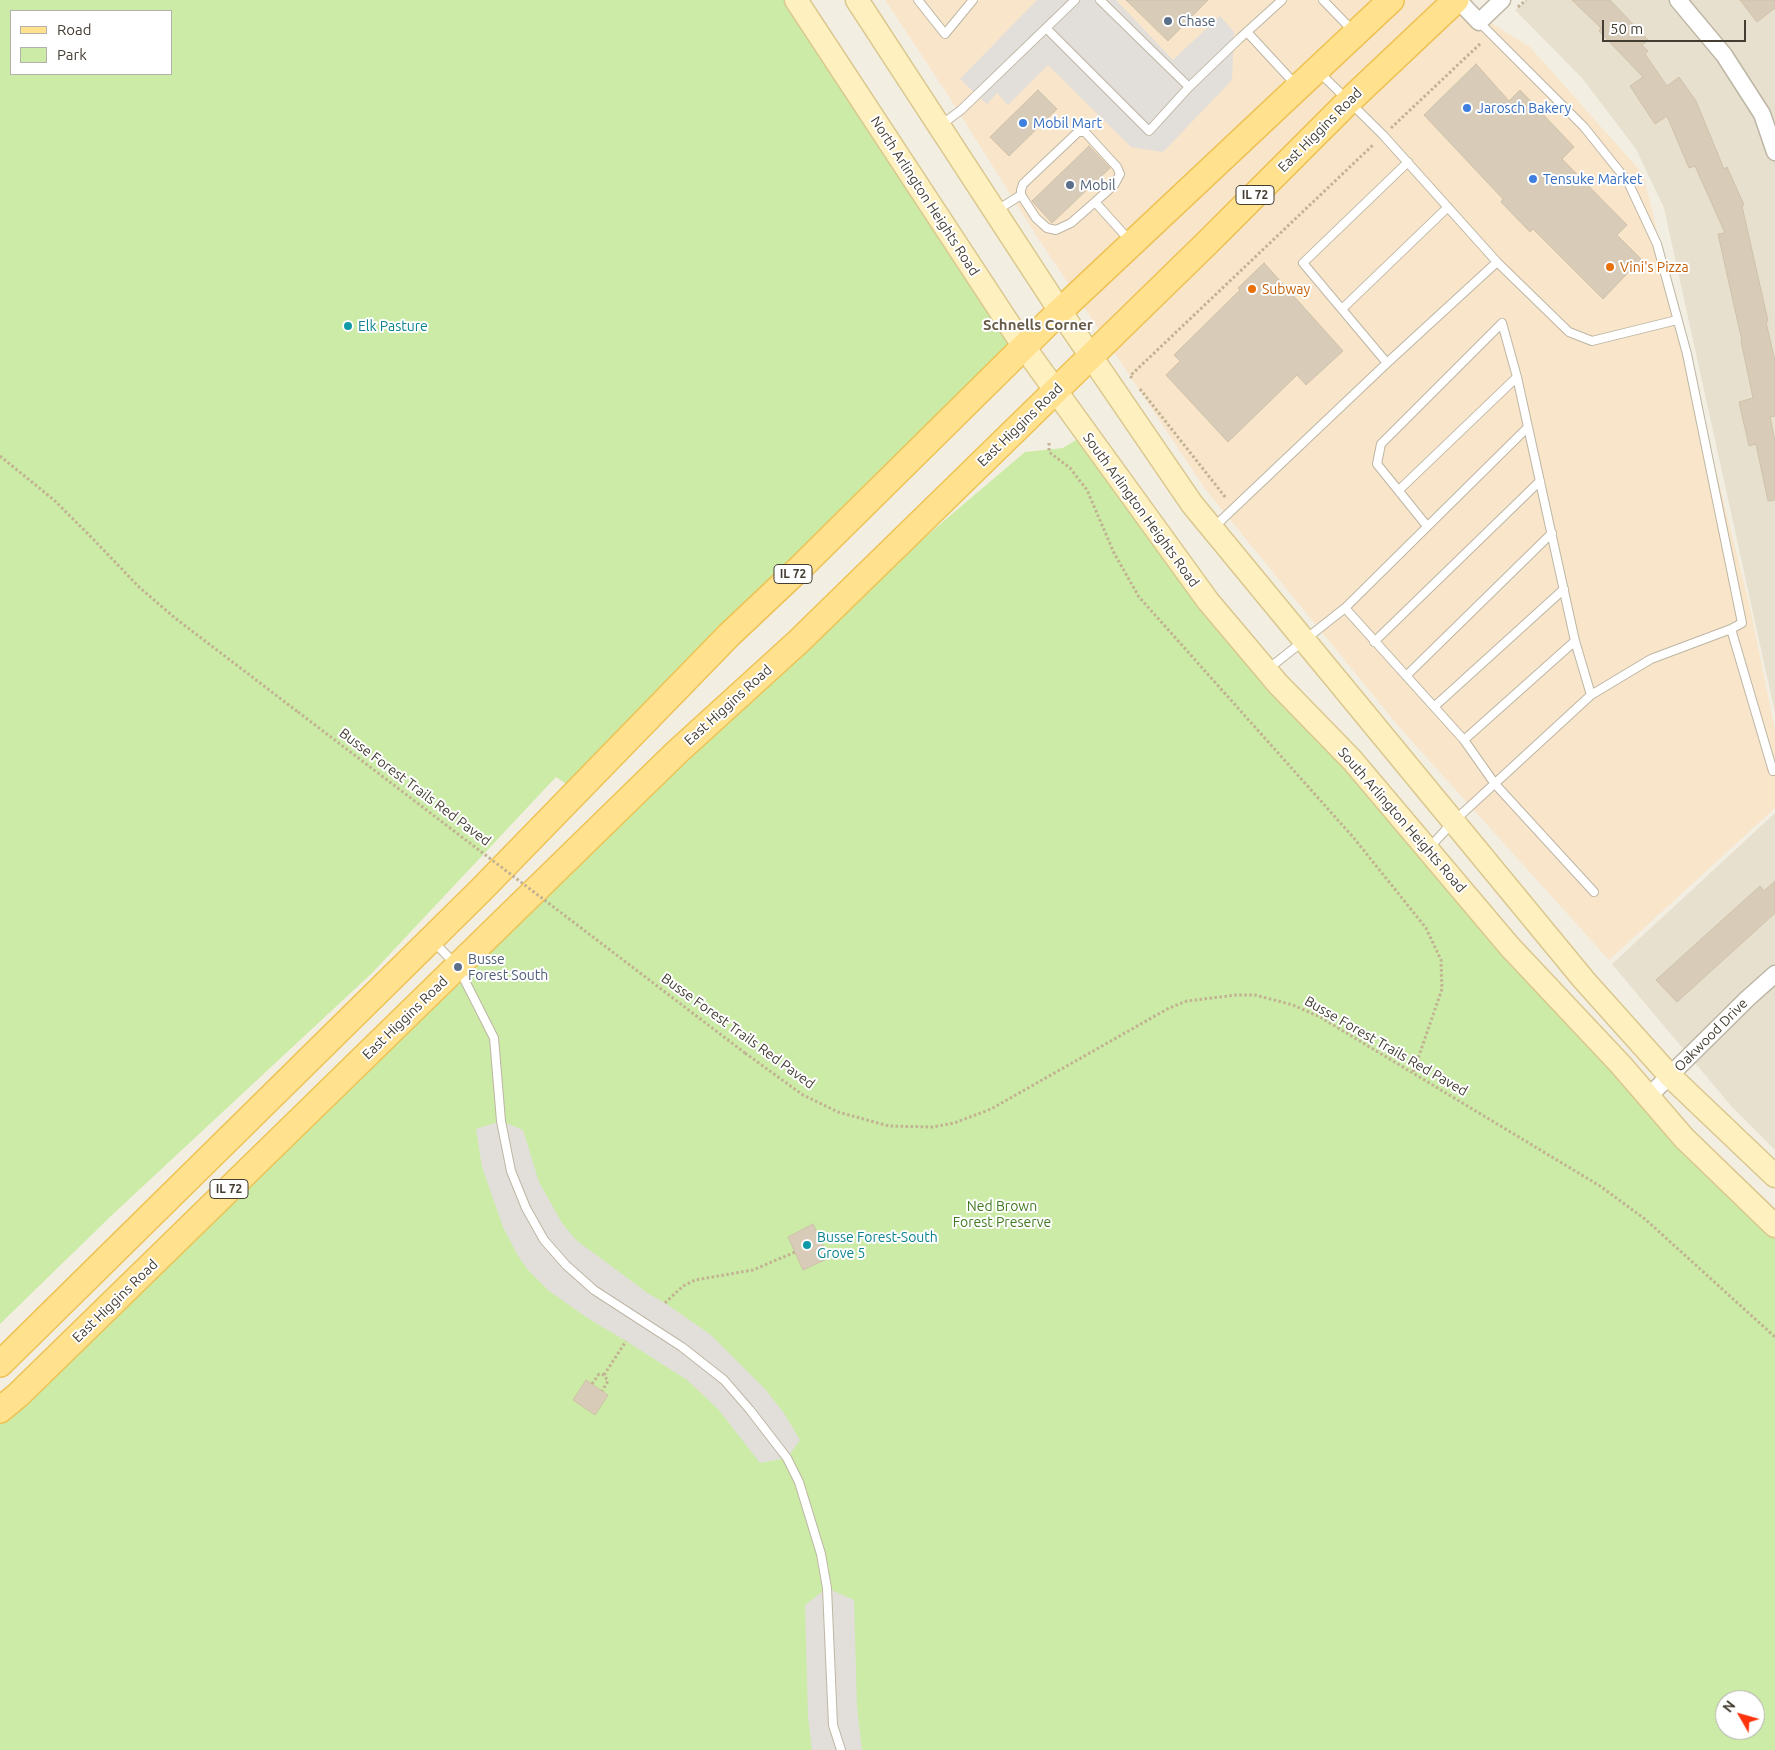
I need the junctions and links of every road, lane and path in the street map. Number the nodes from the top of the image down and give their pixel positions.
1 (796, 0) edge
2 (857, 0) edge
3 (918, 0) edge
4 (973, 0) edge
5 (1075, 0) edge
6 (1100, 0) edge
7 (1323, 0) edge
8 (1391, 0) edge
9 (1457, 0) edge
10 (1502, 0) edge
11 (1526, 0) edge
12 (1678, 0) edge
13 (1277, 1) edge
14 (1485, 27) junction
15 (1046, 28) junction
16 (1247, 32) junction
17 (1356, 34) junction
18 (1317, 70) junction
19 (1190, 87) junction
20 (1298, 88) junction
21 (1348, 102) junction
22 (940, 126) junction
23 (1383, 135) junction
24 (1775, 152) edge
25 (1408, 162) junction
26 (1021, 196) junction
27 (1095, 202) junction
28 (1448, 207) junction
29 (995, 211) junction
30 (1132, 243) junction
31 (1497, 262) junction
32 (1342, 309) junction
33 (1060, 311) junction
34 (1677, 320) junction
35 (1024, 347) junction
36 (1091, 357) junction
37 (1387, 363) junction
38 (1517, 377) junction
39 (1055, 391) junction
40 (1528, 427) junction
41 (1049, 443) dead end
42 (0, 456) edge
43 (1540, 481) junction
44 (1398, 490) junction
45 (1234, 508) junction
46 (1428, 526) junction
47 (1212, 529) junction
48 (1552, 533) junction
49 (1564, 589) junction
50 (1345, 608) junction
51 (1731, 629) junction
52 (1305, 640) junction
53 (1575, 641) junction
54 (1374, 642) junction
55 (1266, 670) junction
56 (1406, 676) junction
57 (1591, 695) junction
58 (1435, 706) junction
59 (1464, 740) junction
60 (1773, 771) dead end
61 (1495, 784) junction
62 (1453, 822) junction
63 (1428, 850) junction
64 (1594, 892) dead end
65 (430, 939) junction
66 (458, 967) junction
67 (1775, 974) edge
68 (1413, 1073) junction
69 (1670, 1076) junction
70 (1648, 1097) junction
71 (1775, 1176) edge
72 (1775, 1226) edge
73 (795, 1252) dead end
74 (665, 1302) dead end
75 (1775, 1337) edge
76 (626, 1340) dead end
77 (0, 1364) edge
78 (604, 1375) junction
79 (592, 1384) dead end
80 (602, 1391) dead end
81 (0, 1410) edge
82 (840, 1750) edge

1 - 35 main road, North Arlington Heights Road
2 - 22 main road
3 - 4 lane
5 - 15 lane
6 - 19 lane
7 - 17 lane
8 - 17 main road, IL 72
9 - 14 street
9 - 21 main road, East Higgins Road / IL 72
10 - 14 street
11 - 14 path
12 - 24 street
13 - 16 lane
14 - 23 path
14 - 34 lane
15 - 19 lane
15 - 22 lane
16 - 19 lane
16 - 20 lane
17 - 18 main road, IL 72
18 - 20 main road, IL 72
18 - 21 lane
20 - 30 main road, IL 72
21 - 23 lane
21 - 36 main road, East Higgins Road / IL 72
22 - 29 main road
23 - 25 lane
23 - 45 path
25 - 28 lane
25 - 32 lane
26 - 27 lane
26 - 27 lane
26 - 29 lane
27 - 30 lane
28 - 31 lane
28 - 32 lane
29 - 33 main road
30 - 33 main road, IL 72
31 - 34 lane
31 - 37 lane
32 - 37 lane
33 - 35 main road, IL 72
33 - 36 main road
34 - 51 lane
35 - 39 main road, North Arlington Heights Road
35 - 65 main road, IL 72
36 - 39 main road, East Higgins Road / IL 72
36 - 47 main road
37 - 45 lane
38 - 40 lane
38 - 44 lane
38 - 44 lane
39 - 55 main road, South Arlington Heights Road
39 - 66 main road, East Higgins Road / IL 72
40 - 43 lane
40 - 46 lane
41 - 68 path
42 - 68 path, Busse Forest Trails Red Paved, bridge
43 - 48 lane
43 - 54 lane
44 - 46 lane
45 - 47 lane
46 - 50 lane
47 - 52 main road
48 - 49 lane
48 - 56 lane
49 - 53 lane
49 - 58 lane
50 - 52 lane
50 - 54 lane
51 - 57 lane
51 - 60 lane
52 - 55 lane
52 - 62 main road
53 - 57 lane
53 - 59 lane
54 - 56 lane
55 - 63 main road, South Arlington Heights Road
56 - 58 lane
57 - 61 lane
58 - 59 lane
59 - 61 lane
61 - 62 lane
61 - 64 lane
62 - 63 lane
62 - 69 main road
63 - 70 main road, South Arlington Heights Road
65 - 66 lane
65 - 77 main road, IL 72
66 - 81 main road, East Higgins Road / IL 72
66 - 82 lane
67 - 69 street, Oakwood Drive
68 - 75 path, Busse Forest Trails Red Paved
69 - 70 street, Oakwood Drive
69 - 71 main road
70 - 72 main road, South Arlington Heights Road
73 - 74 path
76 - 78 path
78 - 79 path
78 - 80 path

